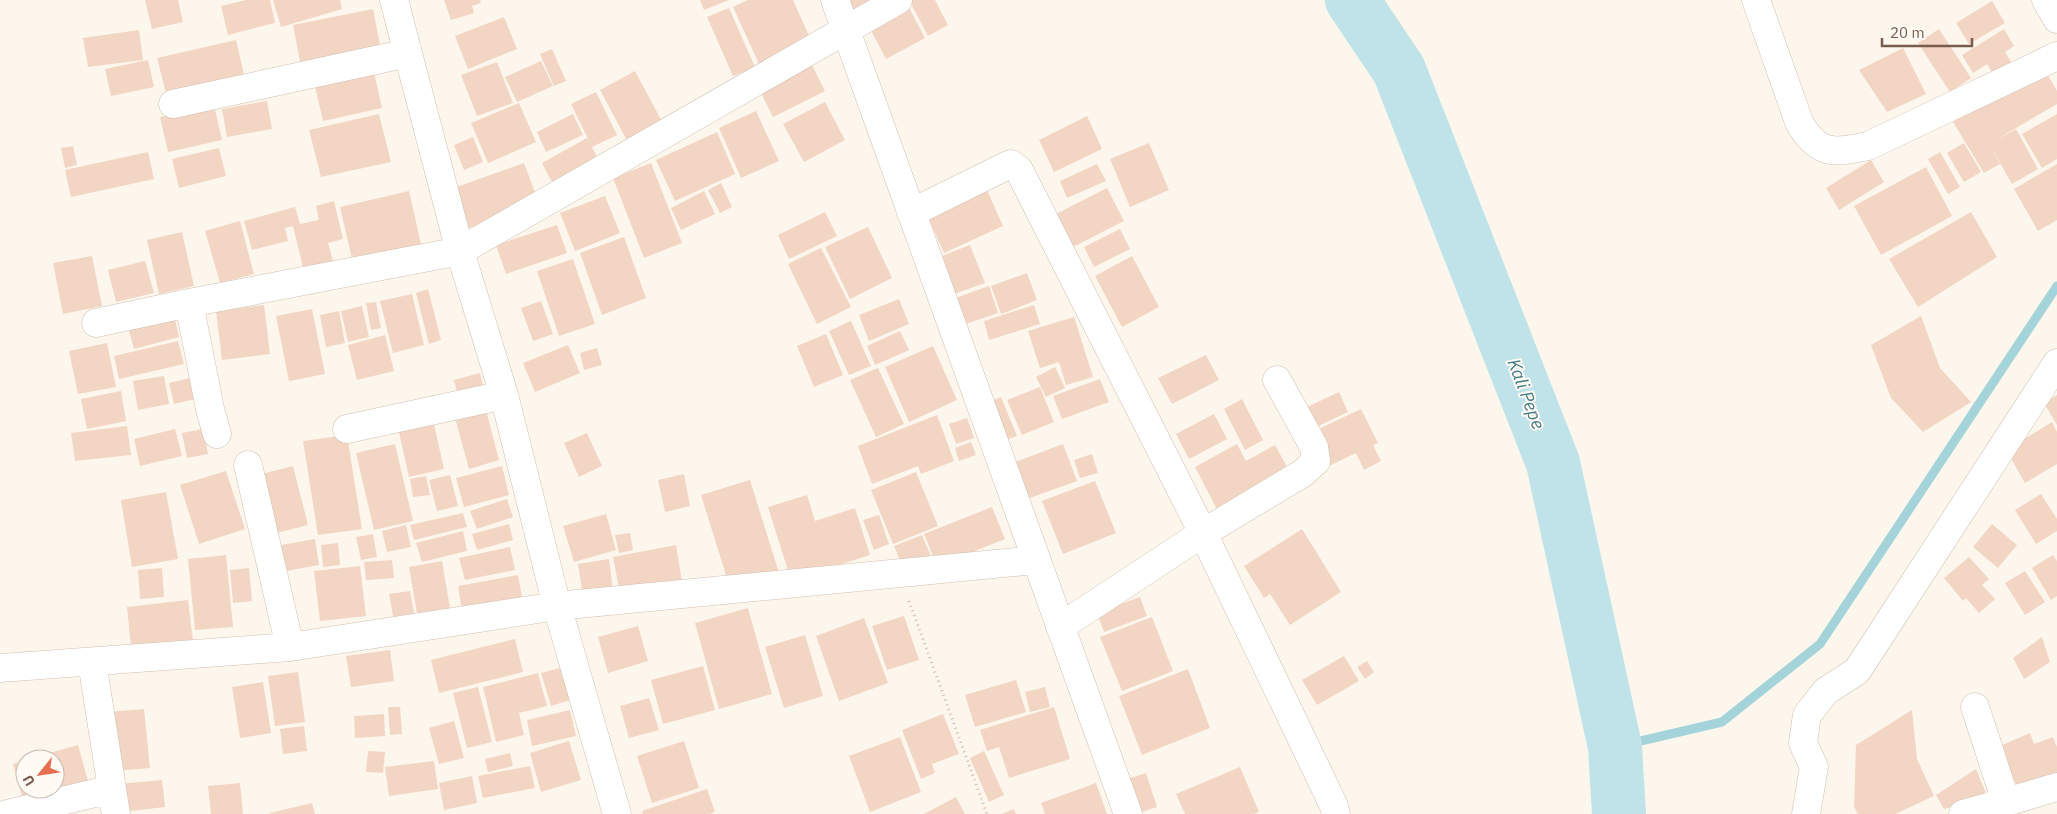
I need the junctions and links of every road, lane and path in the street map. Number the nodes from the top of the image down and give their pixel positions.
1 (394, 0) edge
2 (835, 0) edge
3 (898, 0) edge
4 (1756, 0) edge
5 (2046, 0) edge
6 (2057, 19) edge
7 (846, 31) junction
8 (408, 52) junction
9 (2057, 56) edge
10 (173, 104) dead end
11 (911, 213) junction
12 (460, 251) junction
13 (189, 303) junction
14 (96, 323) dead end
15 (2057, 363) edge
16 (1277, 380) dead end
17 (504, 395) junction
18 (347, 429) dead end
19 (217, 434) dead end
20 (248, 465) dead end
21 (1203, 533) junction
22 (1036, 560) junction
23 (900, 575) junction
24 (557, 606) junction
25 (1060, 627) junction
26 (290, 647) junction
27 (92, 662) junction
28 (0, 668) edge
29 (1975, 707) dead end
30 (2057, 787) edge
31 (114, 801) edge
32 (2006, 802) junction
33 (7, 814) edge
34 (617, 814) edge
35 (987, 814) edge
36 (1128, 814) edge
37 (1336, 814) edge
38 (1806, 814) edge
39 (1963, 814) edge

1 - 8 street
2 - 7 street
3 - 7 street
4 - 9 street
5 - 6 street
7 - 11 street
7 - 12 street
8 - 10 street
8 - 12 street
11 - 21 street
11 - 22 street
12 - 13 street
12 - 17 street
13 - 14 street
13 - 19 street
15 - 38 street
16 - 21 street
17 - 18 street
17 - 24 street
20 - 26 street
21 - 25 street
21 - 37 street
22 - 23 street
22 - 25 street
23 - 24 street
23 - 35 path
24 - 26 street
24 - 34 street
25 - 36 street
26 - 27 street
27 - 28 street
27 - 31 street
29 - 32 street
30 - 32 street
31 - 33 street
32 - 39 street

